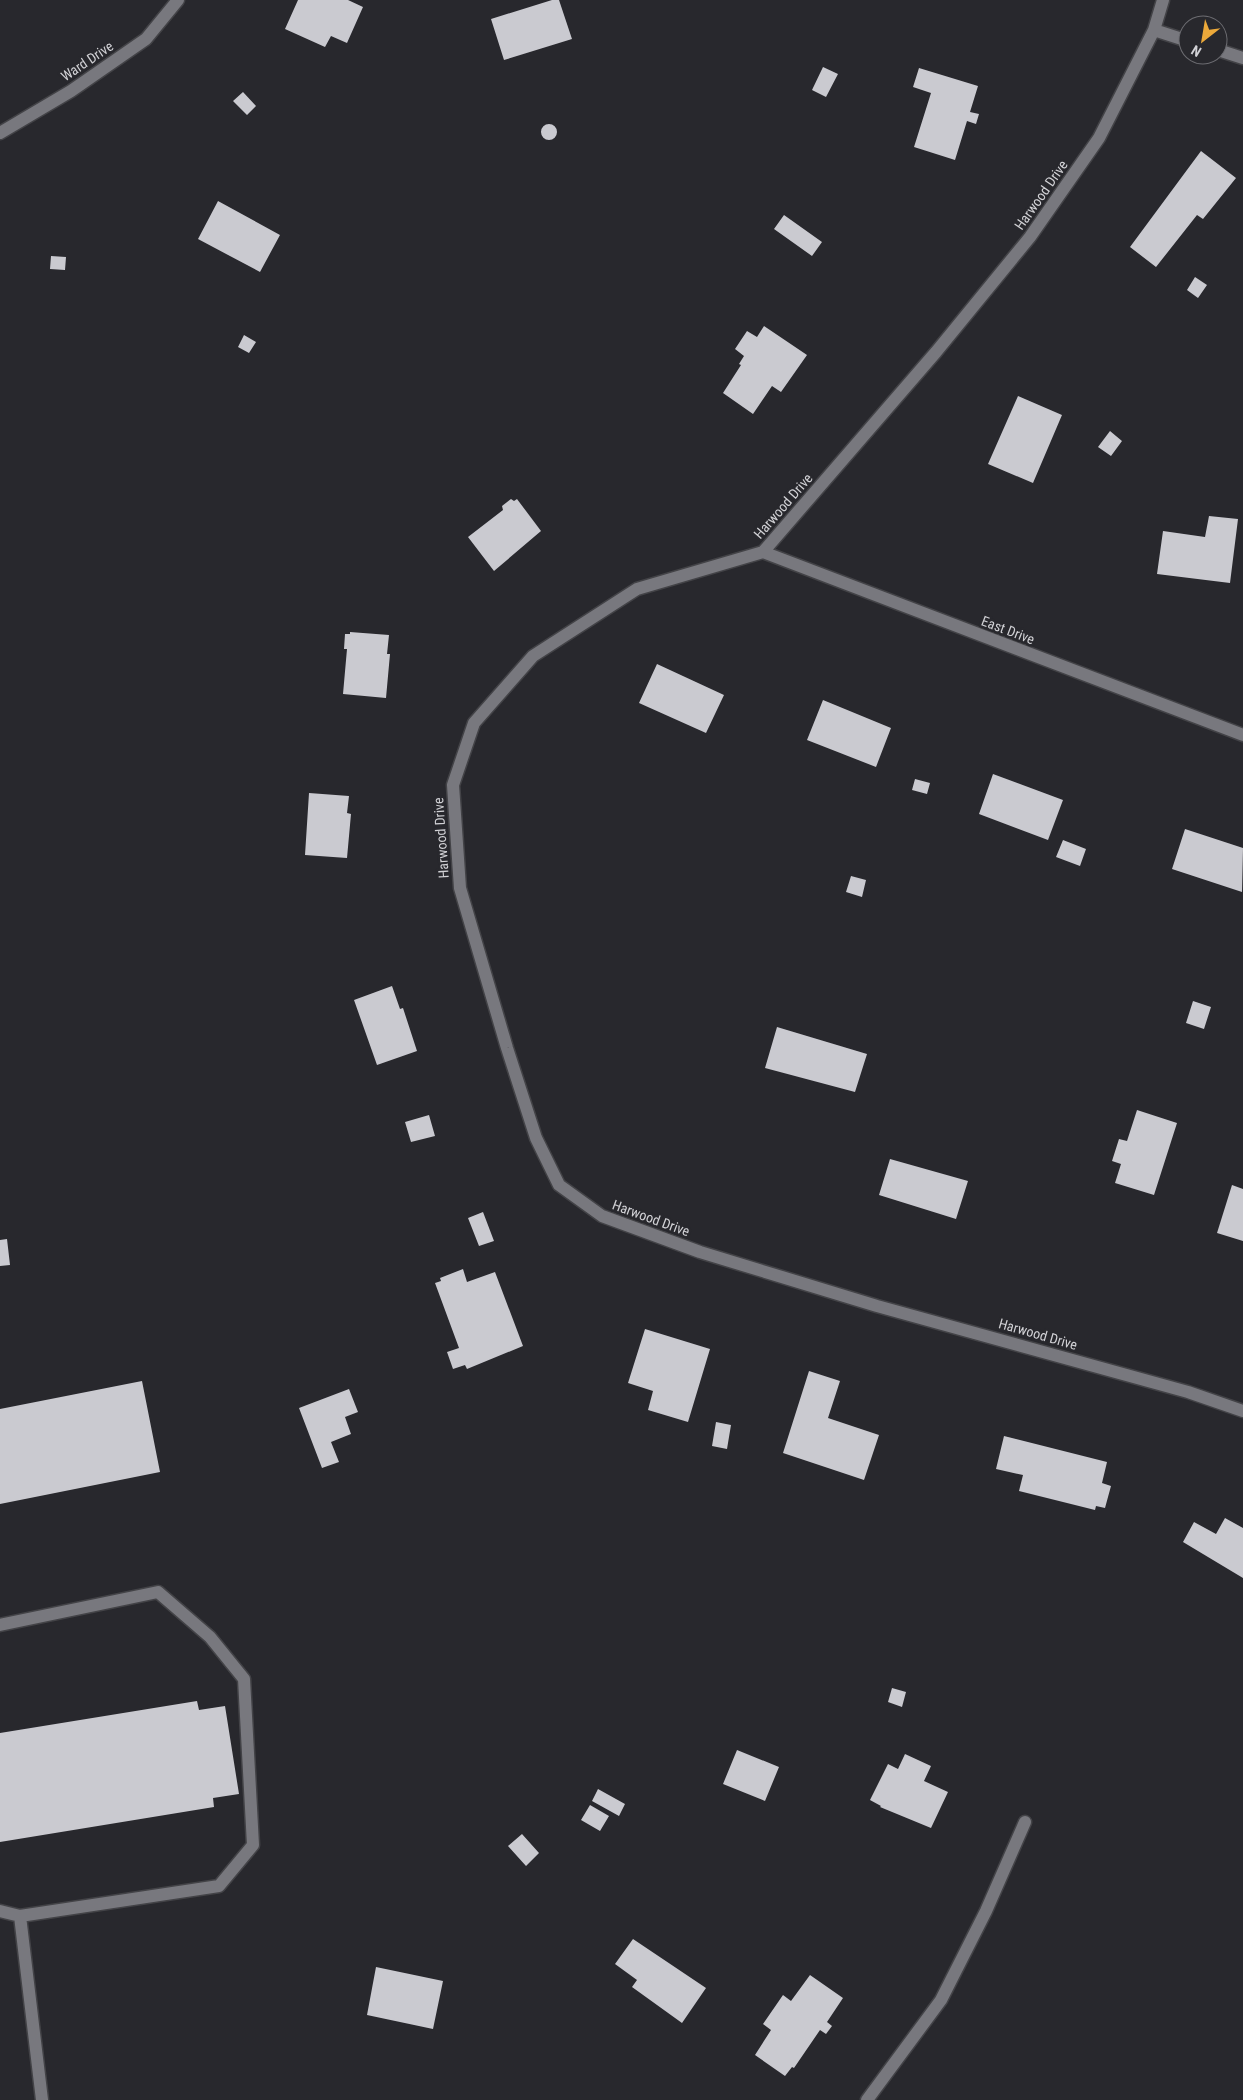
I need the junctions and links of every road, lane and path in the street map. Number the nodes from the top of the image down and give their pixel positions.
1 (178, 0) edge
2 (1163, 0) edge
3 (1154, 30) junction
4 (1178, 38) edge
5 (1228, 53) edge
6 (1243, 58) edge
7 (0, 133) edge
8 (763, 552) junction
9 (1243, 735) edge
10 (1243, 1411) edge
11 (0, 1625) edge
12 (1025, 1822) dead end
13 (0, 1911) edge
14 (20, 1916) junction
15 (42, 2100) edge
16 (867, 2100) edge

1 - 7 street, Ward Drive
2 - 3 street, Harwood Drive
3 - 4 street
3 - 8 street, Harwood Drive
5 - 6 street
8 - 9 street, East Drive
8 - 10 street, Harwood Drive
11 - 14 street
12 - 16 street
13 - 14 street
14 - 15 street

